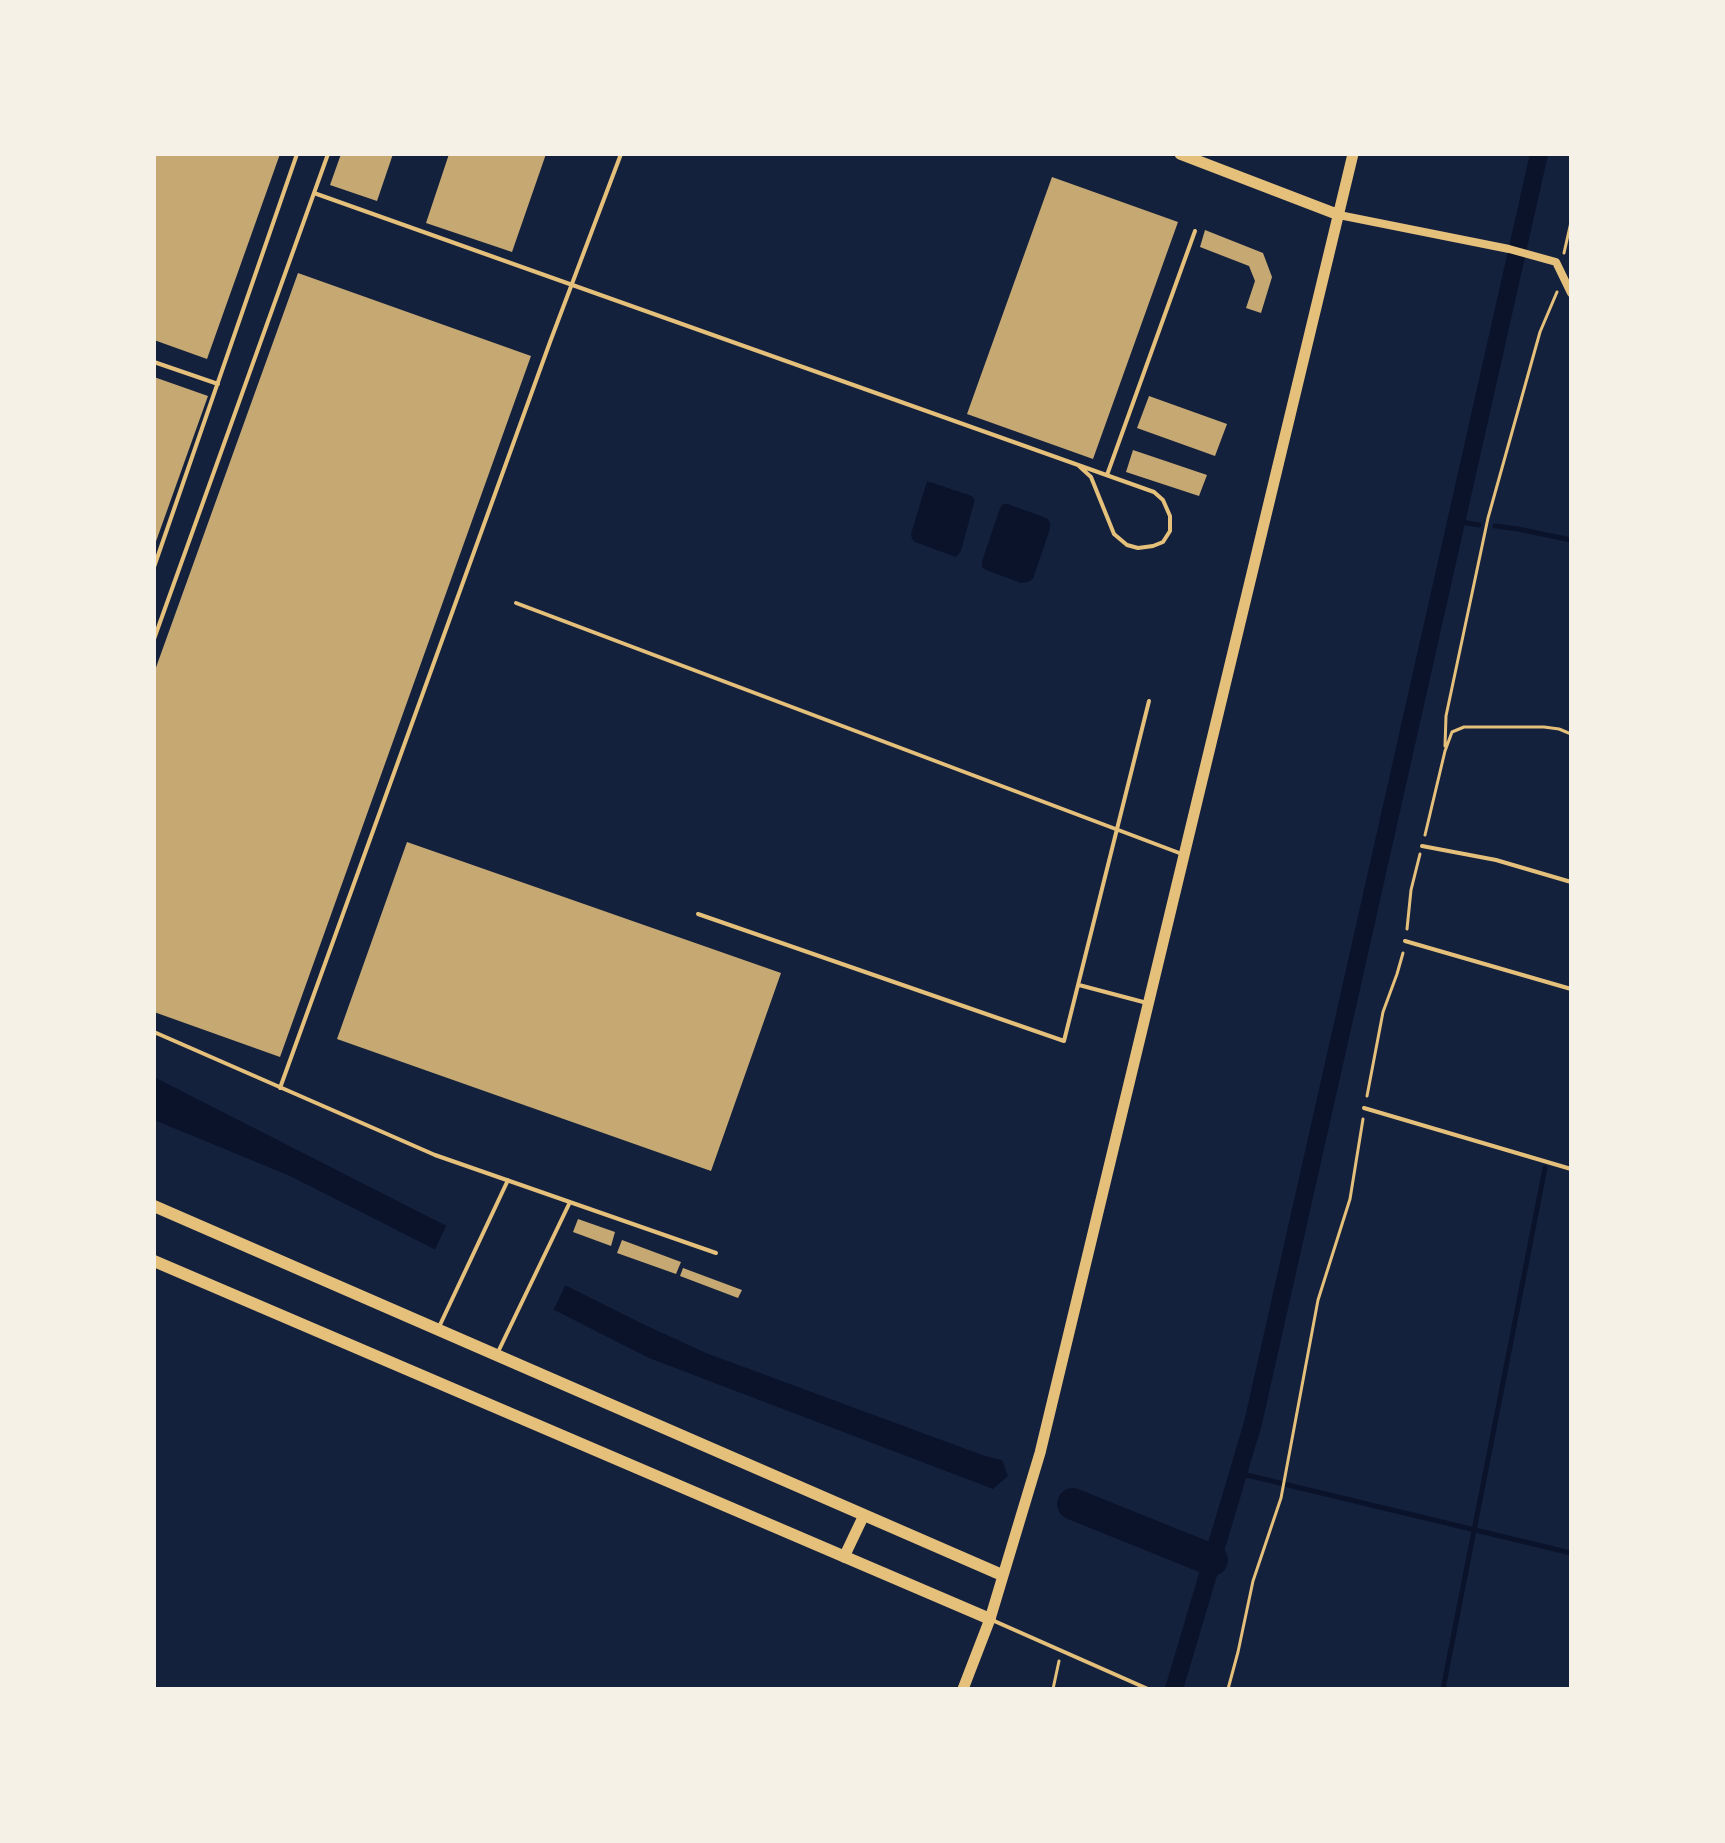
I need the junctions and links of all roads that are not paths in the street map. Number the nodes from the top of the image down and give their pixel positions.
1 (297, 154) edge
2 (328, 154) edge
3 (621, 154) edge
4 (1180, 154) edge
5 (1353, 154) edge
6 (314, 193) junction
7 (1339, 215) junction
8 (1195, 231) dead end
9 (572, 285) junction
10 (1571, 293) edge
11 (154, 362) edge
12 (218, 384) junction
13 (1079, 466) junction
14 (1107, 475) junction
15 (154, 567) edge
16 (516, 603) dead end
17 (154, 639) edge
18 (1149, 701) dead end
19 (1117, 830) junction
20 (1422, 846) road end
21 (1185, 855) junction
22 (1571, 882) edge
23 (698, 914) dead end
24 (1405, 941) road end
25 (1079, 985) junction
26 (1571, 989) edge
27 (1149, 1003) junction
28 (154, 1032) edge
29 (280, 1088) junction
30 (1364, 1108) road end
31 (1571, 1169) edge
32 (508, 1180) junction
33 (570, 1202) junction
34 (154, 1206) edge
35 (716, 1253) dead end
36 (154, 1261) edge
37 (438, 1329) junction
38 (499, 1350) junction
39 (864, 1515) junction
40 (844, 1557) junction
41 (1002, 1575) junction
42 (990, 1619) junction
43 (963, 1689) edge
44 (1148, 1689) edge

1 - 12 lane
2 - 6 lane
3 - 9 lane
4 - 7 street
5 - 7 street
6 - 9 lane
6 - 17 lane
7 - 10 street
7 - 21 street
8 - 14 lane
9 - 13 lane
9 - 29 lane
11 - 12 lane
12 - 15 lane
13 - 14 lane
13 - 14 lane
16 - 19 lane
18 - 19 lane
19 - 21 lane
19 - 25 lane
20 - 22 lane
21 - 27 street
23 - 25 lane
24 - 26 lane
25 - 27 lane
27 - 41 street
28 - 29 lane
29 - 32 lane
30 - 31 lane
32 - 33 lane
32 - 37 lane
33 - 35 lane
33 - 38 lane
34 - 37 main road
36 - 40 main road
37 - 38 main road
38 - 39 main road
39 - 40 street
39 - 41 main road
40 - 42 main road
41 - 42 street
42 - 43 street
42 - 44 lane

